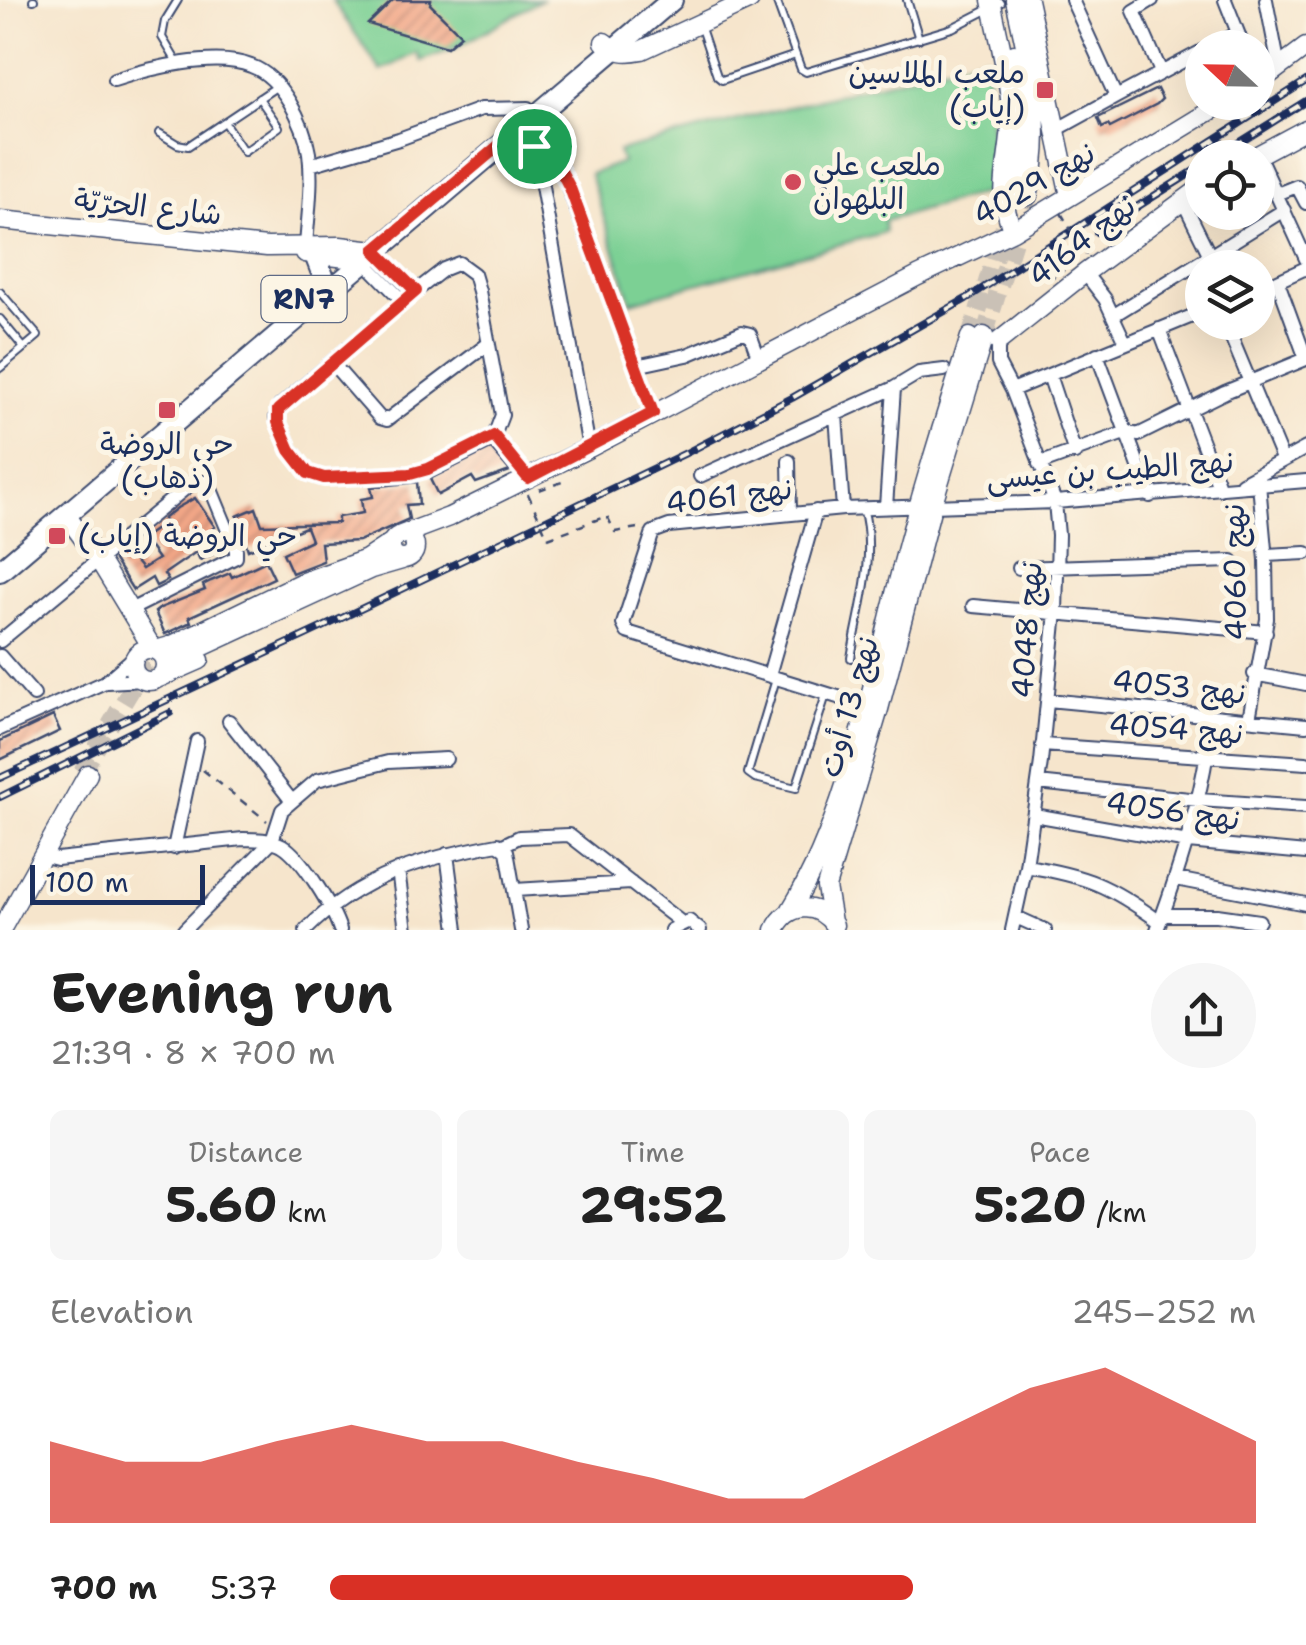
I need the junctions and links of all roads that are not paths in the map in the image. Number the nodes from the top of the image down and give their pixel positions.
1 (178, 0) edge
2 (652, 0) edge
3 (672, 0) edge
4 (750, 0) edge
5 (776, 0) edge
6 (906, 0) edge
7 (1028, 0) edge
8 (1072, 0) edge
9 (1152, 0) edge
10 (1225, 0) edge
11 (1266, 0) edge
12 (1000, 2) edge
13 (698, 22) junction
14 (1237, 30) edge
15 (919, 39) junction
16 (608, 45) junction
17 (1306, 47) edge
18 (796, 55) junction
19 (1185, 60) edge
20 (178, 65) junction
21 (1279, 68) junction
22 (1275, 70) edge
23 (1162, 72) junction
24 (114, 80) dead end
25 (277, 86) junction
26 (1116, 97) junction
27 (259, 98) junction
28 (525, 117) junction
29 (1195, 120) edge
30 (224, 122) junction
31 (1306, 129) edge
32 (1056, 130) junction
33 (159, 133) dead end
34 (1275, 145) edge
35 (534, 146) junction
36 (310, 166) junction
37 (1275, 191) edge
38 (1021, 194) tunnel mouth
39 (1277, 194) junction
40 (1070, 196) junction
41 (1185, 198) edge
42 (1182, 200) junction
43 (1306, 202) edge
44 (1284, 210) junction
45 (0, 220) edge
46 (1013, 231) junction
47 (304, 250) junction
48 (1208, 250) edge
49 (1215, 250) edge
50 (363, 254) junction
51 (1306, 259) edge
52 (1086, 264) junction
53 (1306, 268) edge
54 (1185, 269) edge
55 (325, 282) junction
56 (1278, 282) junction
57 (1275, 283) edge
58 (416, 291) junction
59 (0, 292) edge
60 (404, 302) junction
61 (1114, 315) junction
62 (1185, 319) edge
63 (0, 320) edge
64 (1159, 329) junction
65 (984, 338) junction
66 (1232, 340) edge
67 (1125, 342) junction
68 (488, 344) junction
69 (24, 348) junction
70 (1097, 354) junction
71 (759, 358) junction
72 (1306, 359) edge
73 (332, 363) junction
74 (636, 366) junction
75 (0, 368) edge
76 (944, 370) dead end
77 (1048, 374) junction
78 (1250, 382) junction
79 (894, 388) junction
80 (1012, 390) junction
81 (1192, 408) junction
82 (653, 413) junction
83 (836, 415) junction
84 (1127, 432) junction
85 (494, 436) junction
86 (589, 448) junction
87 (1306, 448) edge
88 (1075, 453) junction
89 (1282, 459) junction
90 (789, 462) dead end
91 (1039, 464) junction
92 (700, 476) dead end
93 (1306, 481) edge
94 (1258, 484) junction
95 (1238, 485) junction
96 (528, 486) junction
97 (1220, 489) junction
98 (1150, 496) junction
99 (1055, 502) junction
100 (886, 506) junction
101 (925, 506) junction
102 (863, 508) junction
103 (843, 509) junction
104 (816, 511) junction
105 (790, 513) junction
106 (66, 515) junction
107 (449, 517) junction
108 (397, 539) junction
109 (0, 553) edge
110 (1306, 553) edge
111 (1266, 555) junction
112 (408, 557) junction
113 (98, 560) junction
114 (1232, 560) dead end
115 (374, 562) junction
116 (1057, 567) junction
117 (1019, 568) dead end
118 (0, 570) edge
119 (973, 606) dead end
120 (130, 610) junction
121 (1056, 612) junction
122 (1266, 632) junction
123 (0, 642) edge
124 (145, 648) junction
125 (179, 654) tunnel mouth
126 (0, 656) edge
127 (851, 658) dead end
128 (1254, 674) junction
129 (772, 676) junction
130 (151, 679) junction
131 (105, 682) junction
132 (1306, 684) edge
133 (826, 693) junction
134 (34, 695) dead end
135 (1048, 700) junction
136 (867, 706) junction
137 (1212, 716) junction
138 (1249, 718) junction
139 (229, 721) dead end
140 (1306, 724) edge
141 (0, 730) edge
142 (197, 742) dead end
143 (1042, 744) junction
144 (1206, 755) junction
145 (446, 759) dead end
146 (1306, 763) edge
147 (85, 773) tunnel mouth
148 (1038, 783) junction
149 (291, 800) junction
150 (1199, 800) junction
151 (1306, 807) edge
152 (1034, 815) junction
153 (274, 835) junction
154 (1188, 842) junction
155 (500, 845) junction
156 (174, 848) junction
157 (1306, 853) edge
158 (447, 854) junction
159 (41, 855) junction
160 (1026, 866) junction
161 (398, 870) junction
162 (1176, 879) junction
163 (631, 883) junction
164 (514, 890) junction
165 (1306, 904) edge
166 (330, 906) junction
167 (790, 911) junction
168 (1260, 921) dead end
169 (1014, 924) edge
170 (1159, 925) edge
171 (834, 926) edge
172 (677, 927) edge
173 (1, 930) edge
174 (184, 930) edge
175 (306, 930) edge
176 (340, 930) edge
177 (406, 930) edge
178 (457, 930) edge
179 (521, 930) edge
180 (700, 930) edge
181 (775, 930) edge
182 (1045, 930) edge

1 - 20 lane
2 - 16 main road, RN7
3 - 16 main road, RN7
4 - 13 street
5 - 18 lane
6 - 15 lane
7 - 32 street
8 - 26 street
9 - 23 street
10 - 14 street
11 - 21 street
12 - 15 lane
12 - 38 street
12 - 46 street
13 - 16 street
13 - 18 lane
15 - 18 lane
16 - 28 main road, RN7
17 - 21 street
19 - 23 street
20 - 24 street
20 - 25 street
21 - 22 street
23 - 26 street
25 - 27 lane
25 - 36 street
26 - 32 street
27 - 30 lane
27 - 30 lane
28 - 35 street
28 - 36 street
28 - 50 main road, RN7
29 - 40 street, نهج 4029
30 - 33 lane
31 - 34 street
32 - 40 street
35 - 74 street
35 - 86 street
36 - 47 street
37 - 39 street
39 - 43 street
39 - 44 street
40 - 46 street, نهج 4029
41 - 42 street, نهج 4164
42 - 48 street
42 - 52 street, نهج 4164
44 - 49 street
44 - 51 street
45 - 47 street, شارع الحرّيّة
46 - 71 street, نهج 4029
47 - 50 street, شارع الحرّيّة
47 - 55 main road
50 - 55 main road, RN7
50 - 58 street
50 - 60 street
50 - 106 main road, RN7
52 - 61 street
52 - 65 street, نهج 4164
53 - 56 street
54 - 61 street
55 - 109 main road, RN7
56 - 57 street
56 - 72 street
58 - 60 street
58 - 68 street
59 - 69 lane
60 - 73 street
61 - 67 street
62 - 64 street
63 - 69 lane
64 - 67 street
64 - 81 street
65 - 80 street, نهج 4048
65 - 101 street
66 - 78 street
67 - 70 street
68 - 73 street
68 - 85 street
69 - 75 lane
70 - 77 street
70 - 84 street
71 - 74 street
71 - 82 street, نهج 4029
72 - 78 street
73 - 85 street
74 - 82 street
76 - 79 street
77 - 80 street
77 - 88 street
78 - 81 street
78 - 89 street
79 - 83 street
79 - 100 street
80 - 91 street, نهج 4048
81 - 84 street
81 - 97 street
82 - 86 street, نهج 4029
83 - 92 street
83 - 103 street
84 - 88 street
84 - 98 street
85 - 96 street
86 - 96 street, نهج 4029
87 - 89 street
88 - 91 street
89 - 95 street
90 - 105 street
91 - 99 street, نهج 4048
93 - 94 street, نهج الطيب بن عيسى
94 - 95 street, نهج الطيب بن عيسى
94 - 111 street, نهج 4060
95 - 97 street, نهج الطيب بن عيسى
96 - 107 street, نهج 4029
97 - 98 street, نهج الطيب بن عيسى
98 - 99 street, نهج الطيب بن عيسى
99 - 101 street, نهج الطيب بن عيسى
99 - 116 street, نهج 4048
100 - 101 street, نهج 4061
100 - 102 street, نهج 4061
101 - 136 street, نهج 13 أوت
101 - 171 street, نهج 13 أوت
102 - 103 street, نهج 4061
102 - 127 lane
103 - 104 street, نهج 4061
104 - 105 street, نهج 4061
104 - 129 street
105 - 129 street, نهج 4061
106 - 113 street
106 - 118 main road, RN7
107 - 108 street
107 - 112 street
108 - 112 street
108 - 115 street
110 - 111 street
111 - 122 street, نهج 4060
112 - 115 street
113 - 120 street
113 - 120 street
113 - 123 street
114 - 116 street
115 - 124 street
115 - 125 street
115 - 130 street
116 - 117 street
116 - 121 street, نهج 4048
119 - 121 street
120 - 124 street
121 - 122 street
121 - 135 street, نهج 4048
122 - 128 street, نهج 4060
124 - 130 street
124 - 130 street
124 - 131 street
126 - 134 street
128 - 132 street
128 - 138 street, نهج 4060
129 - 133 street
129 - 133 lane
130 - 131 street
131 - 141 street
133 - 136 street
135 - 137 street, نهج 4053
135 - 143 street, نهج 4048
136 - 167 street, نهج 13 أوت
137 - 138 street, نهج 4053
137 - 144 street
138 - 140 street, نهج 4053
139 - 149 street
142 - 156 street
143 - 144 street, نهج 4054
143 - 148 street, نهج 4048
144 - 146 street, نهج 4054
144 - 150 street
145 - 149 street
147 - 159 street
148 - 150 street
148 - 152 street, نهج 4048
149 - 153 street
150 - 151 street
150 - 154 street
152 - 154 street, نهج 4056
152 - 160 street, نهج 4048
153 - 156 street
153 - 166 street
153 - 174 street
154 - 157 street, نهج 4056
154 - 162 street
155 - 158 street
155 - 163 street
155 - 164 street
156 - 159 street
158 - 161 street
158 - 178 street
159 - 173 street
160 - 169 street, نهج 4048
160 - 170 street
161 - 166 street
161 - 177 street
162 - 165 street
162 - 170 street
163 - 164 street
163 - 172 street
164 - 179 street
166 - 175 street
166 - 176 street
167 - 171 street
167 - 181 street, نهج 13 أوت
168 - 170 street
169 - 182 street
172 - 180 street

